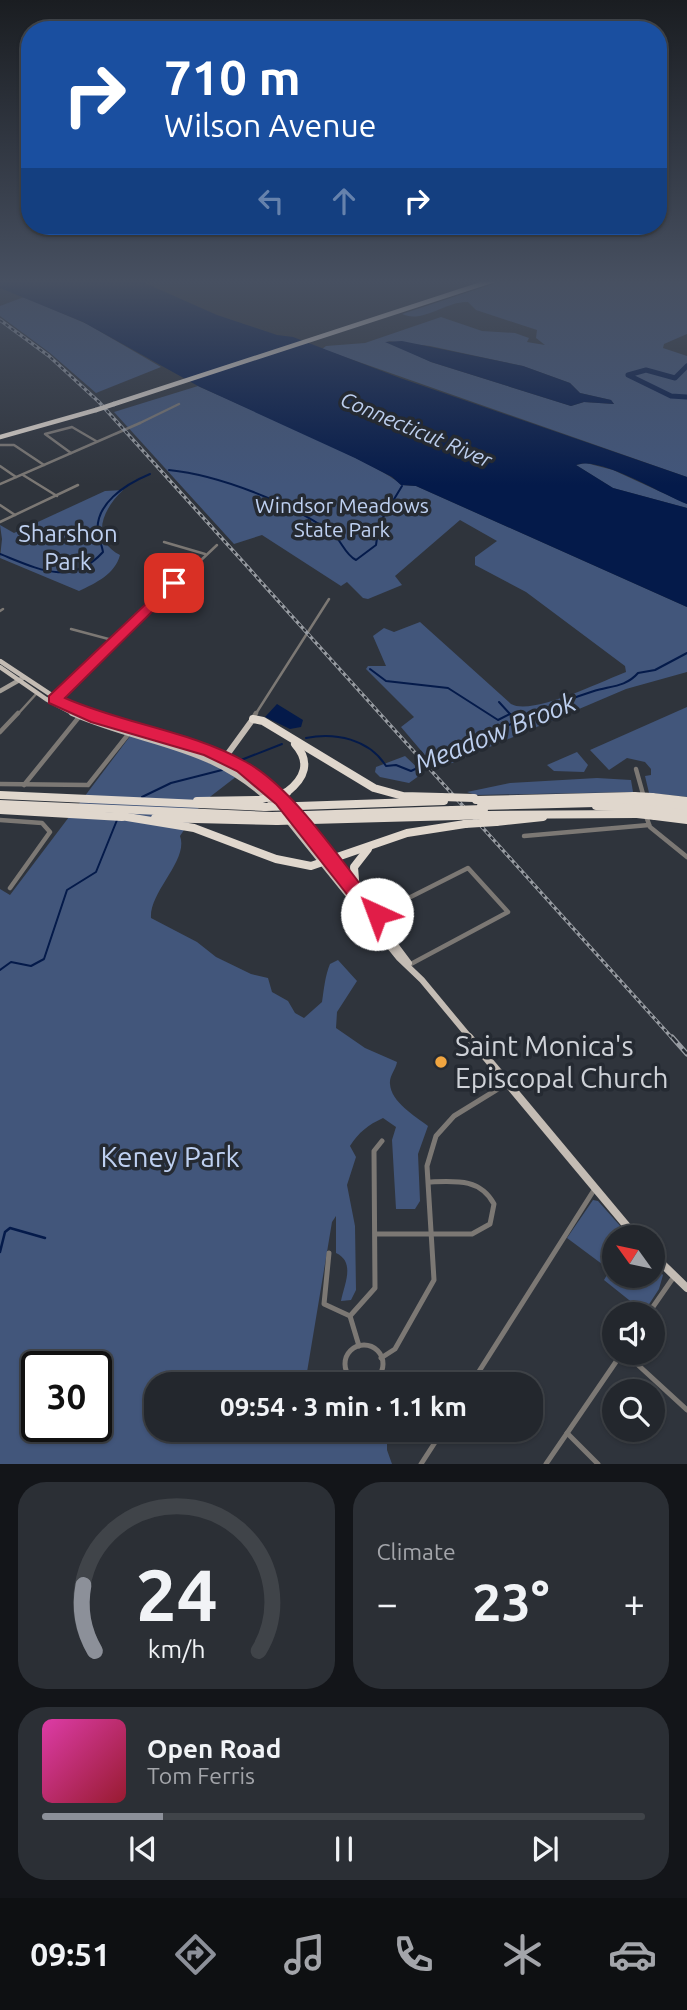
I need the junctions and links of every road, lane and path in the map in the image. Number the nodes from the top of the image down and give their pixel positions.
1 (279, 348) edge
2 (179, 404) dead end
3 (95, 410) junction
4 (1, 435) edge
5 (97, 441) junction
6 (0, 445) edge
7 (71, 453) junction
8 (44, 465) junction
9 (0, 466) edge
10 (22, 474) junction
11 (16, 477) junction
12 (0, 484) edge
13 (78, 485) dead end
14 (57, 496) junction
15 (0, 505) edge
16 (15, 515) junction
17 (0, 522) edge
18 (164, 542) dead end
19 (217, 545) dead end
20 (205, 554) junction
21 (329, 599) dead end
22 (71, 629) dead end
23 (116, 641) junction
24 (0, 661) edge
25 (0, 667) edge
26 (21, 679) junction
27 (0, 691) edge
28 (39, 692) junction
29 (53, 701) junction
30 (81, 715) junction
31 (253, 719) junction
32 (131, 730) junction
33 (0, 732) edge
34 (229, 763) junction
35 (636, 769) dead end
36 (0, 784) edge
37 (24, 786) junction
38 (0, 795) edge
39 (687, 801) edge
40 (0, 803) edge
41 (481, 805) junction
42 (635, 805) junction
43 (107, 806) junction
44 (449, 806) junction
45 (653, 807) junction
46 (687, 807) edge
47 (0, 810) edge
48 (149, 810) junction
49 (269, 811) junction
50 (578, 812) junction
51 (305, 813) junction
52 (687, 814) edge
53 (0, 820) edge
54 (687, 820) edge
55 (649, 825) junction
56 (524, 836) dead end
57 (383, 841) junction
58 (687, 856) edge
59 (329, 862) junction
60 (10, 888) dead end
61 (353, 894) junction
62 (371, 917) junction
63 (409, 965) junction
64 (436, 996) joint
65 (507, 1083) junction
66 (382, 1141) dead end
67 (429, 1182) junction
68 (596, 1189) junction
69 (626, 1225) edge
70 (376, 1234) junction
71 (432, 1234) junction
72 (329, 1253) dead end
73 (665, 1267) edge
74 (674, 1276) junction
75 (687, 1288) edge
76 (656, 1302) edge
77 (350, 1316) junction
78 (359, 1346) junction
79 (381, 1358) junction
80 (615, 1365) edge
81 (636, 1365) edge
82 (479, 1372) edge
83 (687, 1410) edge
84 (567, 1433) junction
85 (435, 1442) edge
86 (421, 1464) edge
87 (546, 1464) edge
88 (598, 1464) edge

1 - 3 highway, bridge
2 - 5 street
3 - 4 highway
3 - 4 highway
5 - 7 street
5 - 7 street
6 - 8 street
7 - 8 street
8 - 10 street
9 - 11 street
10 - 11 street
10 - 14 street
11 - 12 street
13 - 14 street
14 - 16 street
15 - 16 street
16 - 17 street
18 - 20 street
19 - 20 street
20 - 23 street
21 - 31 street
22 - 23 street
23 - 29 street
24 - 26 main road
25 - 26 main road
26 - 27 street
26 - 28 main road
28 - 29 main road
28 - 33 street
29 - 30 main road
30 - 32 main road
30 - 37 street
31 - 34 main road
31 - 44 highway
31 - 49 highway, bridge
32 - 34 main road
32 - 37 street
34 - 59 main road
35 - 55 street
36 - 37 street
38 - 43 highway
39 - 45 highway
40 - 43 highway
41 - 42 highway
41 - 42 highway
41 - 44 highway, bridge
41 - 44 highway, bridge
41 - 50 highway
42 - 45 highway, bridge
42 - 45 highway, bridge
42 - 50 highway
43 - 48 highway
43 - 48 highway
44 - 51 highway
44 - 51 highway
45 - 46 highway
45 - 52 highway
45 - 54 highway
47 - 48 highway
48 - 49 highway
48 - 49 highway
48 - 49 highway
48 - 59 highway
49 - 51 highway, bridge
49 - 51 highway, bridge
50 - 57 highway, bridge
53 - 60 street
55 - 56 street
55 - 58 street
57 - 59 highway
57 - 61 highway
59 - 61 main road
61 - 62 main road
62 - 63 main road
62 - 63 street
63 - 64 main road
64 - 65 main road
65 - 67 street
65 - 68 main road
66 - 70 street
67 - 71 street
67 - 71 street
68 - 69 main road
68 - 82 street
70 - 71 street
70 - 77 street
71 - 79 street
72 - 77 street
73 - 74 main road
74 - 75 main road
74 - 76 street
77 - 78 street
78 - 79 street
78 - 79 street
80 - 84 street
81 - 83 street
84 - 87 street
84 - 88 street
85 - 86 street

